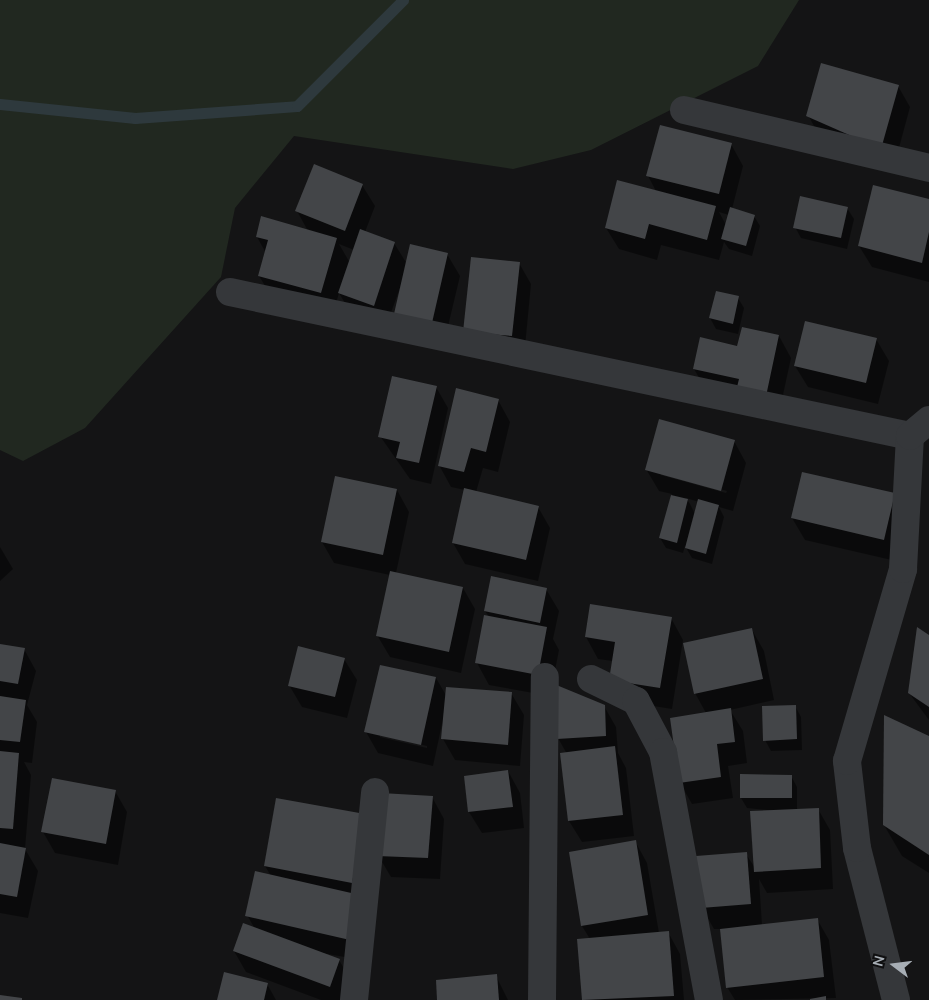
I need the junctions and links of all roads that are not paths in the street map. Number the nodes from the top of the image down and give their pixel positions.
1 (684, 110) dead end
2 (929, 168) edge
3 (230, 292) dead end
4 (919, 428) edge
5 (545, 677) dead end
6 (591, 679) dead end
7 (375, 792) dead end
8 (354, 1000) edge
9 (542, 1000) edge
10 (709, 1000) edge
11 (896, 1000) edge

1 - 2 street
3 - 4 street
4 - 11 street
5 - 9 street
6 - 10 street
7 - 8 street

